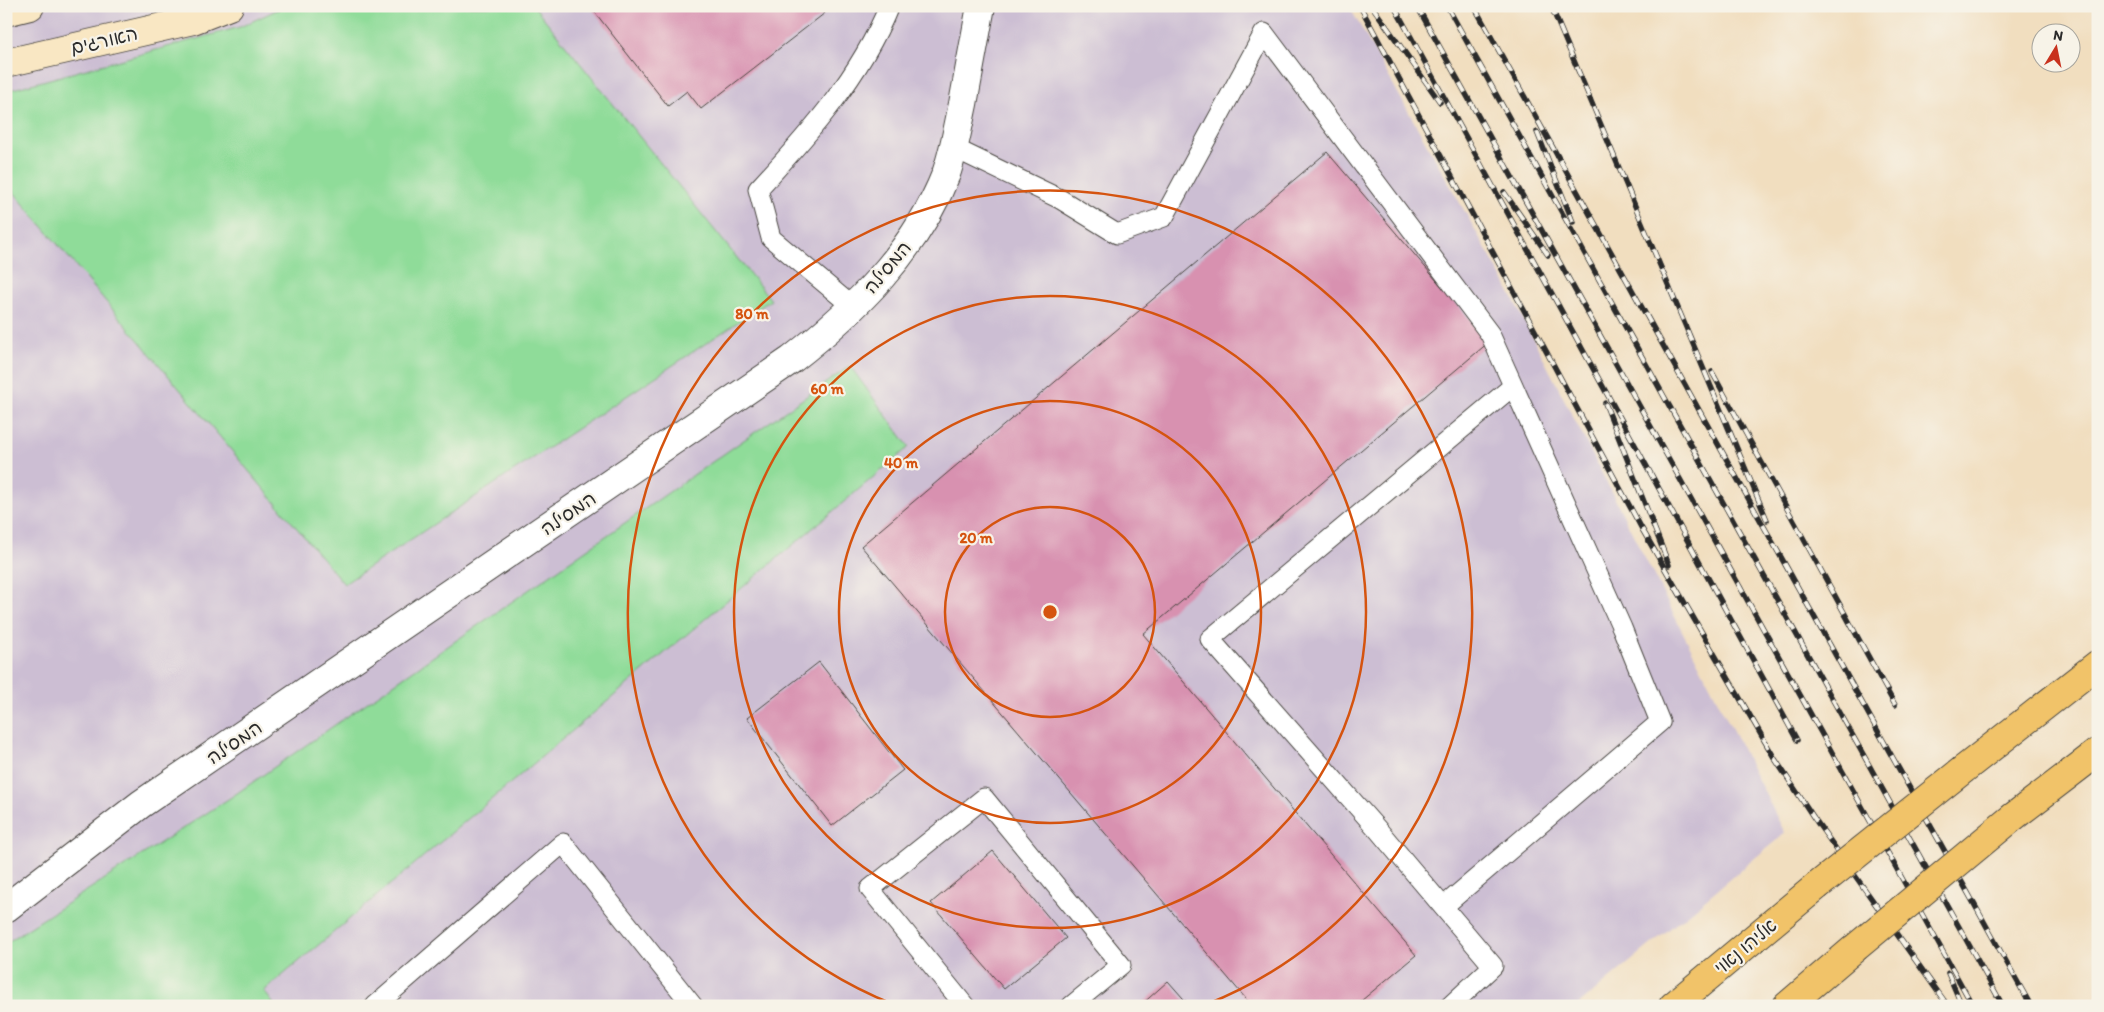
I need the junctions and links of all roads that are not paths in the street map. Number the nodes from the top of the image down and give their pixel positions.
1 (30, 6) edge
2 (229, 6) edge
3 (889, 6) edge
4 (981, 6) edge
5 (6, 12) edge
6 (6, 63) edge
7 (954, 148) junction
8 (852, 307) junction
9 (1513, 386) junction
10 (2098, 664) edge
11 (2098, 752) edge
12 (1444, 906) junction
13 (6, 908) edge
14 (375, 1006) edge
15 (693, 1006) edge
16 (965, 1006) edge
17 (1071, 1006) edge
18 (1450, 1006) edge
19 (1673, 1006) edge
20 (1787, 1006) edge

1 - 5 street
2 - 6 street, האורגים
3 - 8 lane
4 - 7 street, המסילה
7 - 8 street, המסילה
7 - 9 lane
8 - 13 street, המסילה
9 - 12 lane
9 - 12 lane
10 - 19 highway, אליהו נאוי, bridge
11 - 20 highway, bridge
12 - 18 lane
14 - 15 lane
16 - 17 lane

